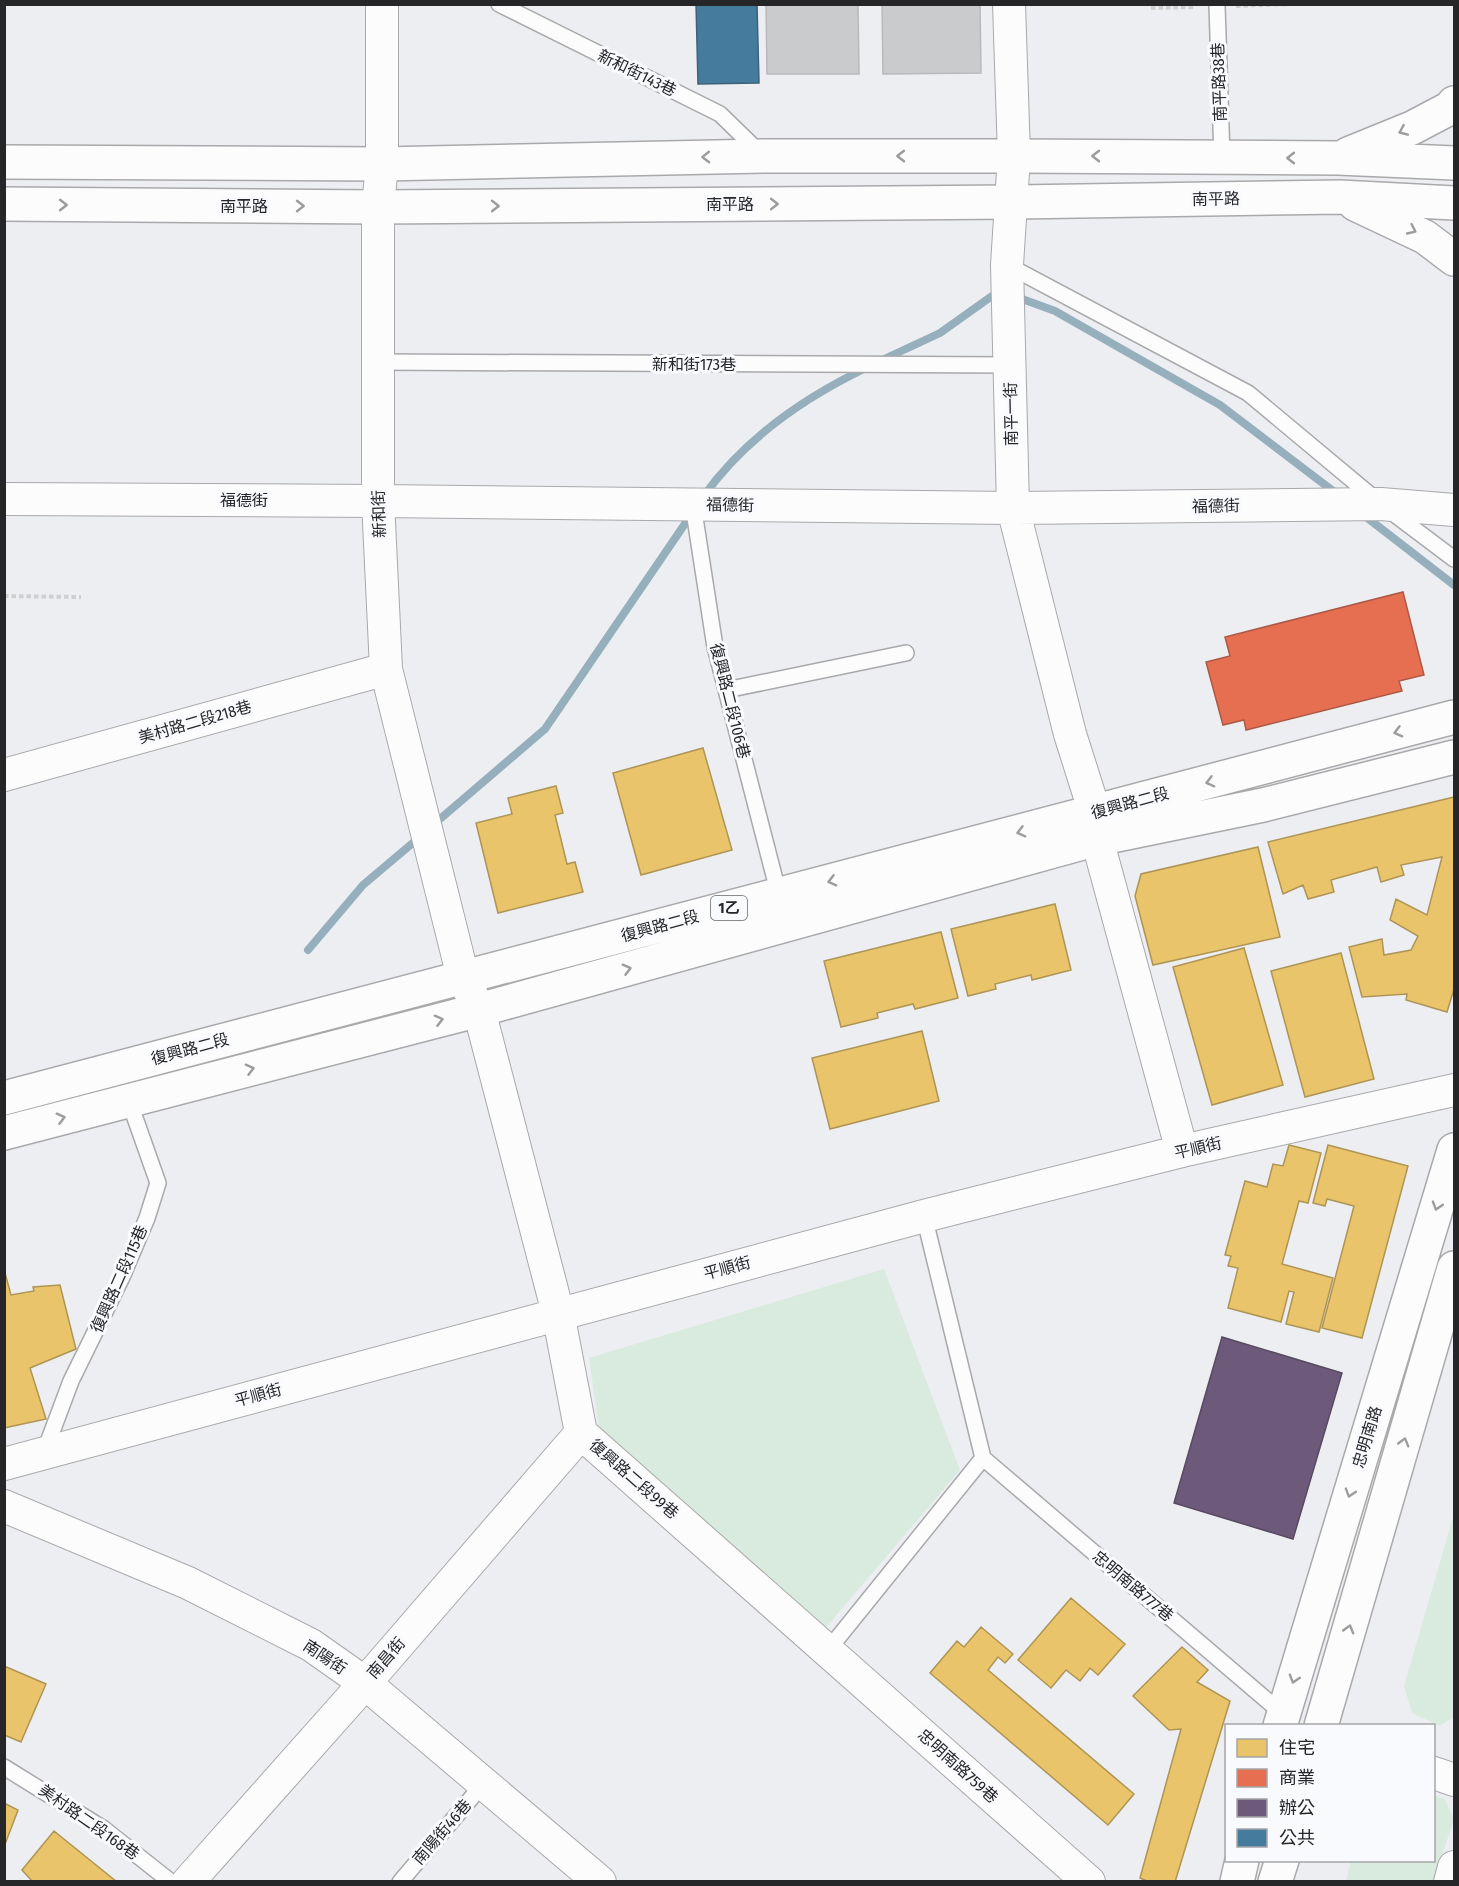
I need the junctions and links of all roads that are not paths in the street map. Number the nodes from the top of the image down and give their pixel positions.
1 (382, 4) edge
2 (500, 4) edge
3 (1009, 4) edge
4 (1217, 6) road end
5 (1455, 103) edge
6 (764, 156) junction
7 (1014, 156) junction
8 (1221, 157) junction
9 (1338, 158) junction
10 (4, 162) edge
11 (1455, 163) edge
12 (382, 165) junction
13 (1340, 197) junction
14 (1012, 202) junction
15 (1455, 203) edge
16 (4, 204) edge
17 (378, 207) junction
18 (1455, 259) edge
19 (1007, 265) junction
20 (378, 362) junction
21 (1010, 365) junction
22 (4, 499) edge
23 (378, 501) junction
24 (1381, 504) junction
25 (693, 505) junction
26 (1013, 508) junction
27 (1455, 510) edge
28 (1455, 559) edge
29 (906, 653) dead end
30 (386, 669) junction
31 (726, 690) junction
32 (1455, 717) edge
33 (1455, 757) edge
34 (4, 775) edge
35 (1096, 826) junction
36 (779, 895) junction
37 (462, 977) junction
38 (479, 1010) junction
39 (1455, 1090) edge
40 (4, 1098) edge
41 (129, 1101) junction
42 (4, 1133) edge
43 (1455, 1150) edge
44 (1182, 1151) junction
45 (924, 1216) junction
46 (1455, 1268) edge
47 (558, 1313) junction
48 (581, 1433) junction
49 (43, 1454) junction
50 (983, 1458) junction
51 (4, 1464) edge
52 (4, 1506) edge
53 (828, 1650) junction
54 (365, 1683) junction
55 (1281, 1720) edge
56 (1307, 1724) edge
57 (1321, 1724) edge
58 (4, 1767) edge
59 (1435, 1773) edge
60 (1455, 1780) edge
61 (484, 1783) junction
62 (1242, 1862) edge
63 (1280, 1862) edge
64 (1455, 1867) edge
65 (171, 1881) edge
66 (188, 1881) edge
67 (400, 1881) edge
68 (600, 1881) edge
69 (1089, 1881) edge
70 (1237, 1881) edge
71 (1275, 1881) edge
72 (1450, 1881) edge

1 - 12 street, 新和街
2 - 6 lane, 新和街143巷
3 - 7 street, 南平一街
4 - 8 lane, 南平路38巷
5 -> 9 main road
7 -> 6 main road
6 -> 12 main road
8 -> 7 main road
7 - 14 street, 南平一街
9 -> 8 main road
9 - 11 main road
10 - 12 main road
12 - 17 street, 新和街
13 - 14 main road, 南平路
13 - 15 main road, 南平路
13 -> 18 main road
17 -> 14 main road, 南平路
14 - 19 street, 南平一街
16 -> 17 main road, 南平路
17 - 20 street, 新和街
19 - 21 street, 南平一街
19 - 24 lane
20 - 21 lane, 新和街173巷
20 - 23 street, 新和街
21 - 26 street, 南平一街
22 - 23 street, 福德街
23 - 25 street, 福德街
23 - 30 street, 新和街
24 - 26 street, 福德街
24 - 27 street, 福德街
24 - 28 lane
25 - 26 street, 福德街
25 - 31 lane, 復興路二段106巷
26 - 35 street, 南平一街
29 - 31 lane
30 - 34 street, 美村路二段218巷
30 - 37 street, 新和街
31 - 36 lane, 復興路二段106巷
32 -> 35 main road, 復興路二段 / 1乙
33 - 35 main road, 復興路二段 / 1乙
35 -> 36 main road, 復興路二段 / 1乙
38 -> 35 main road, 復興路二段 / 1乙
35 - 44 street, 南平一街
36 - 37 main road, 復興路二段 / 1乙
37 - 38 street, 新和街
37 - 40 main road, 復興路二段 / 1乙
41 -> 38 main road, 復興路二段 / 1乙
38 - 47 street, 復興路二段99巷
39 - 44 street, 平順街
42 -> 41 main road, 復興路二段 / 1乙
41 - 49 lane, 復興路二段115巷
43 -> 55 main road, 忠明南路
44 - 45 street, 平順街
45 - 47 street, 平順街
45 - 50 lane
57 -> 46 main road
47 - 48 street, 復興路二段99巷
47 - 49 street, 平順街
48 - 53 street, 復興路二段99巷
48 - 54 street, 南昌街
49 - 51 street, 平順街
50 - 53 lane
50 - 55 lane, 忠明南路777巷
52 - 54 street, 南陽街
53 - 69 street, 忠明南路759巷
54 - 61 street, 南陽街
54 - 66 street, 南昌街
55 - 56 street
58 - 65 lane, 美村路二段168巷
59 - 60 street
61 - 67 lane, 南陽街46巷
61 - 68 street, 南陽街
62 - 70 main road
63 - 71 main road
64 - 72 street

